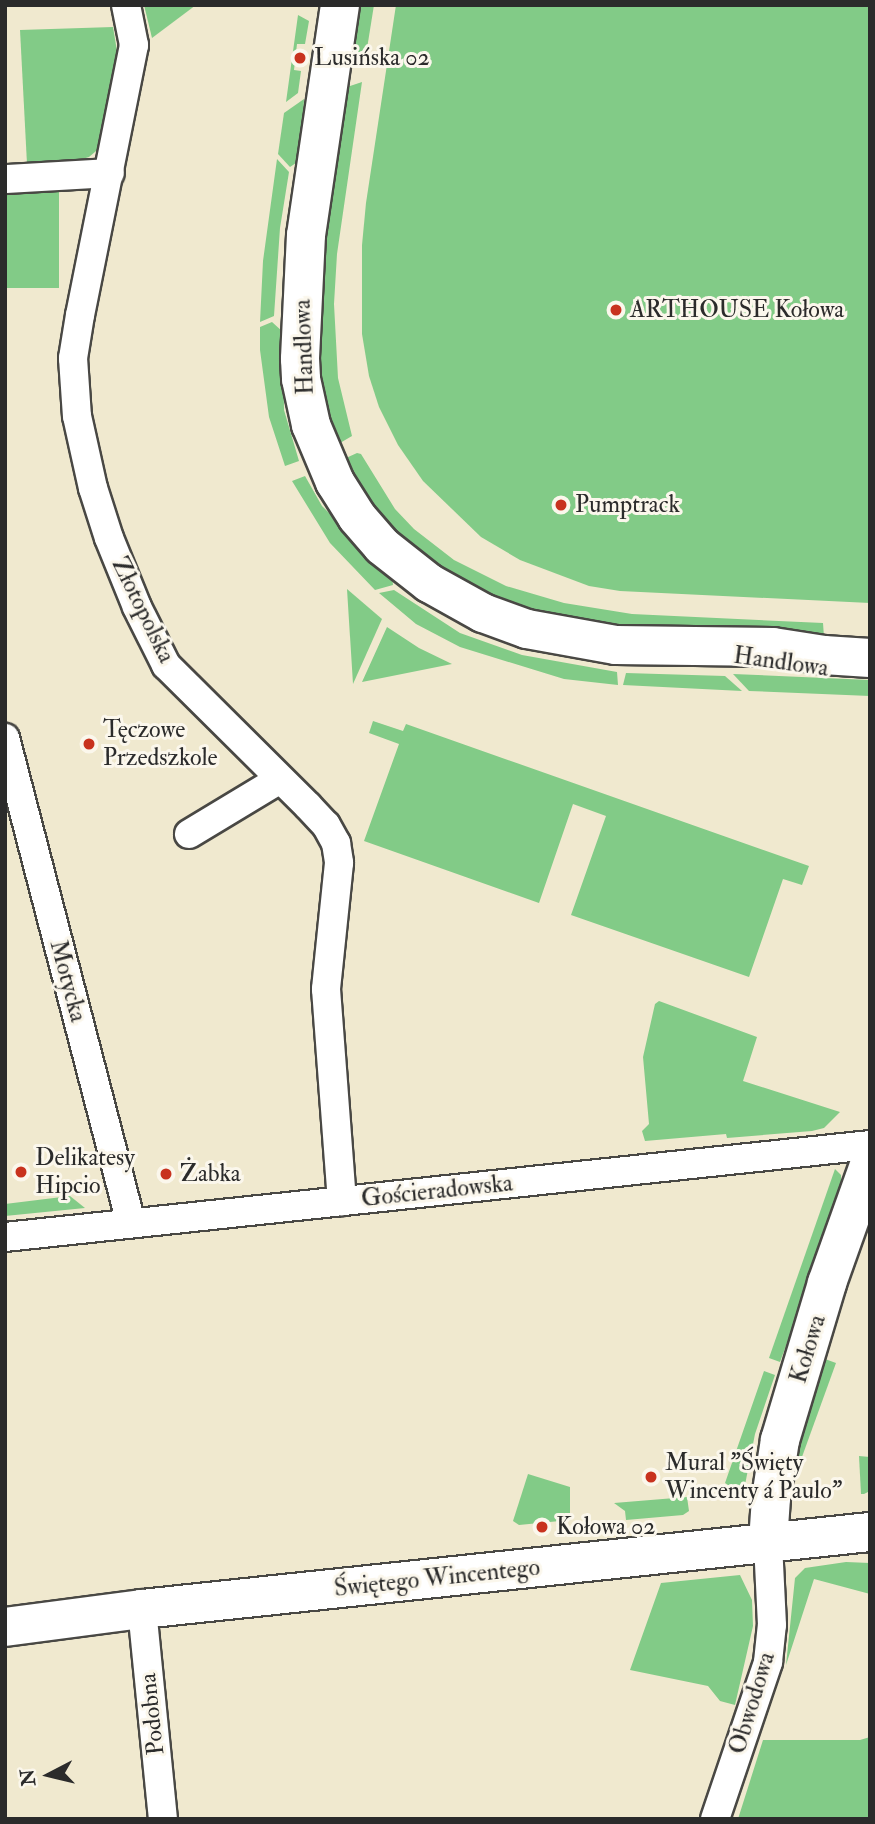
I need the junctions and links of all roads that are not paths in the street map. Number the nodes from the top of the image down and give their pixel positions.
1 (126, 5) edge
2 (340, 5) edge
3 (110, 173) junction
4 (5, 179) edge
5 (692, 649) junction
6 (870, 657) edge
7 (870, 671) edge
8 (5, 738) edge
9 (280, 779) junction
10 (189, 834) dead end
11 (870, 1145) edge
12 (870, 1161) edge
13 (342, 1201) junction
14 (131, 1223) junction
15 (5, 1237) edge
16 (870, 1532) edge
17 (768, 1542) junction
18 (142, 1609) junction
19 (5, 1627) edge
20 (163, 1819) edge
21 (715, 1819) edge

1 - 3 street, Złotopolska
2 - 5 street, Handlowa
3 - 4 street
3 - 9 street, Złotopolska
5 - 6 street, Handlowa
5 - 7 street, Handlowa
8 - 14 street, Motycka
9 - 10 street
9 - 13 street, Złotopolska
11 - 13 street, Gościeradowska
12 - 17 street, Kołowa
13 - 14 street, Gościeradowska
14 - 15 street, Gościeradowska
16 - 17 street, Świętego Wincentego
17 - 18 street, Świętego Wincentego
17 - 21 street, Obwodowa
18 - 19 street, Świętego Wincentego
18 - 20 street, Podobna

